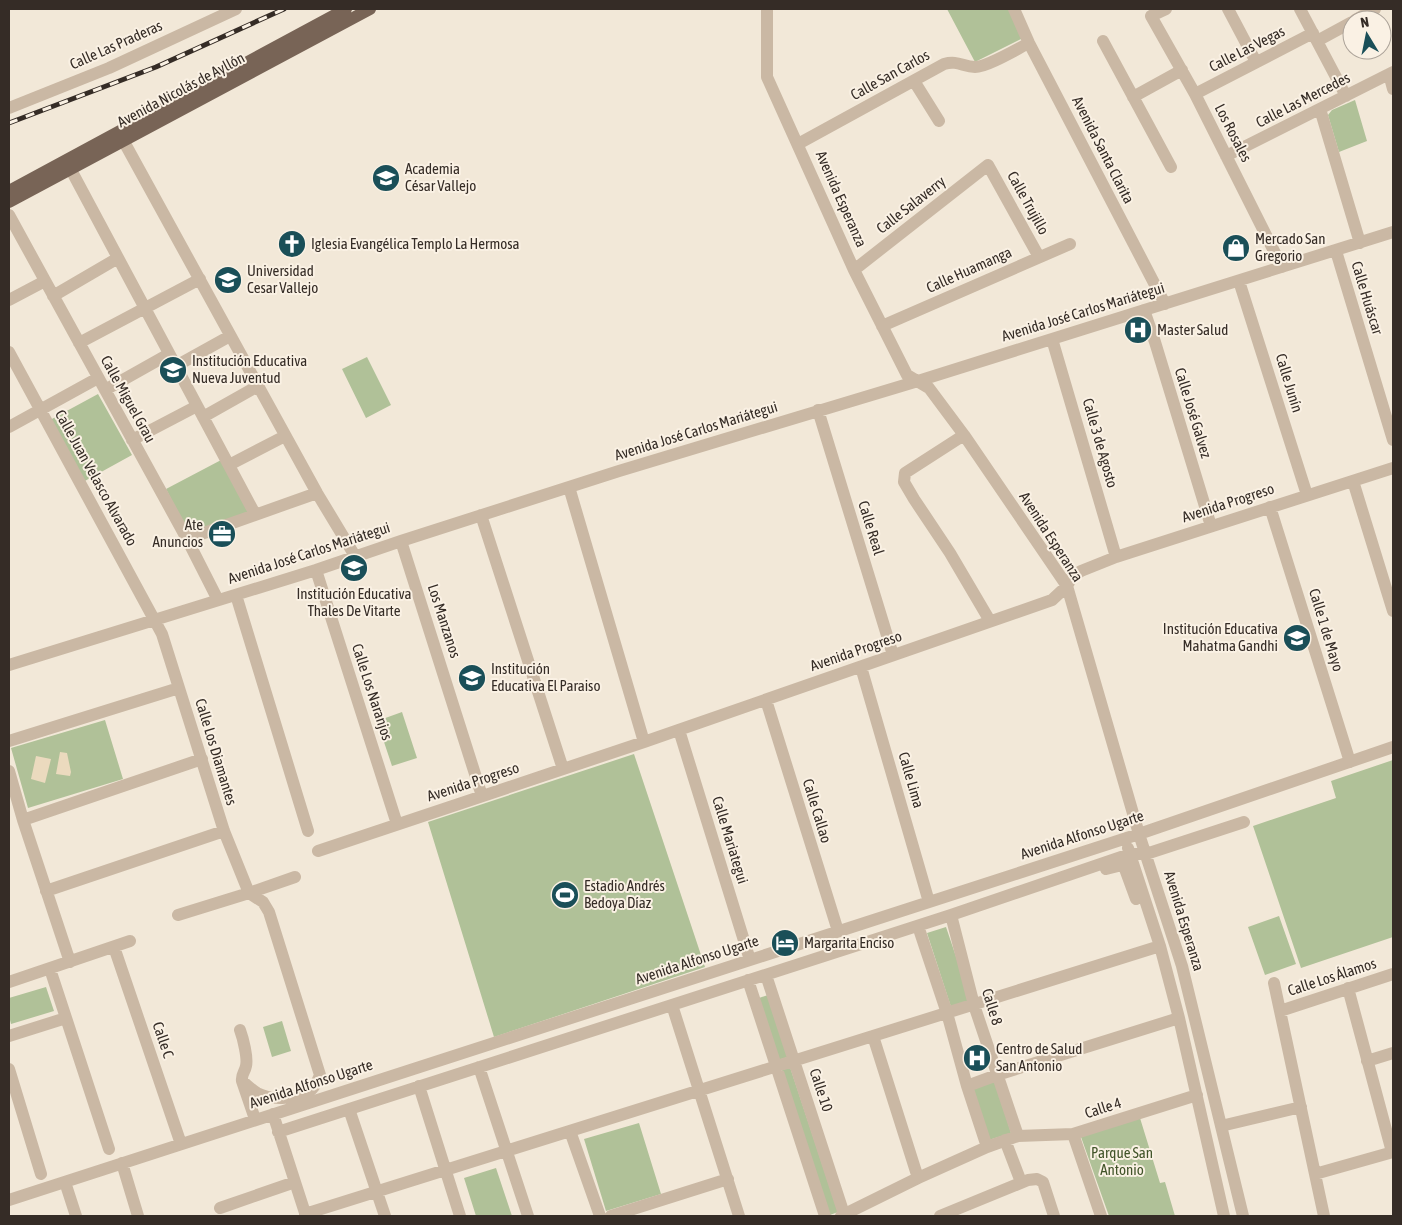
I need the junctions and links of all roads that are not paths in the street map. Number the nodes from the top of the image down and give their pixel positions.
1 (236, 9) edge
2 (346, 9) edge
3 (368, 9) edge
4 (767, 9) edge
5 (1014, 9) edge
6 (1166, 9) edge
7 (1228, 9) edge
8 (1300, 9) edge
9 (1342, 26) edge
10 (1315, 37) junction
11 (1103, 41) dead end
12 (1029, 42) junction
13 (1256, 62) junction
14 (1182, 70) junction
15 (1391, 73) edge
16 (914, 81) junction
17 (1393, 89) edge
18 (1195, 94) junction
19 (1346, 96) junction
20 (1133, 97) junction
21 (9, 108) edge
22 (1320, 109) junction
23 (939, 121) dead end
24 (123, 140) junction
25 (798, 144) junction
26 (1226, 156) junction
27 (988, 165) joint
28 (1171, 167) dead end
29 (70, 168) junction
30 (9, 191) edge
31 (9, 202) edge
32 (10, 220) edge
33 (1393, 232) edge
34 (1360, 243) junction
35 (1070, 244) dead end
36 (1336, 251) junction
37 (1039, 257) junction
38 (118, 258) junction
39 (1282, 267) junction
40 (854, 270) junction
41 (200, 279) junction
42 (45, 280) junction
43 (1239, 281) junction
44 (53, 296) junction
45 (9, 300) edge
46 (1165, 304) junction
47 (145, 308) junction
48 (1144, 310) junction
49 (882, 326) junction
50 (230, 336) junction
51 (1052, 339) junction
52 (79, 343) junction
53 (9, 352) edge
54 (169, 354) junction
55 (176, 366) junction
56 (98, 378) junction
57 (918, 381) junction
58 (258, 386) junction
59 (105, 390) junction
60 (40, 410) junction
61 (818, 410) junction
62 (200, 411) junction
63 (9, 426) edge
64 (964, 435) junction
65 (285, 436) junction
66 (132, 440) junction
67 (1393, 440) edge
68 (229, 465) junction
69 (1393, 468) edge
70 (1353, 481) junction
71 (569, 487) junction
72 (316, 493) junction
73 (1307, 495) junction
74 (1270, 507) junction
75 (255, 514) junction
76 (482, 515) junction
77 (1210, 526) junction
78 (187, 539) junction
79 (401, 541) junction
80 (355, 556) junction
81 (1116, 557) junction
82 (316, 570) junction
83 (1067, 586) junction
84 (236, 595) junction
85 (218, 600) junction
86 (1393, 611) edge
87 (154, 619) junction
88 (990, 621) junction
89 (893, 655) junction
90 (9, 665) edge
91 (861, 667) junction
92 (179, 688) junction
93 (766, 700) junction
94 (679, 730) junction
95 (9, 741) edge
96 (644, 742) junction
97 (1393, 747) edge
98 (202, 759) junction
99 (1350, 762) junction
100 (563, 770) junction
101 (9, 771) edge
102 (482, 796) junction
103 (23, 820) junction
104 (1244, 822) dead end
105 (397, 824) junction
106 (224, 831) junction
107 (308, 831) dead end
108 (1139, 834) junction
109 (1126, 838) junction
110 (318, 851) dead end
111 (1130, 854) junction
112 (1146, 854) junction
113 (1073, 874) junction
114 (295, 877) dead end
115 (46, 891) junction
116 (250, 893) junction
117 (929, 902) junction
118 (178, 915) dead end
119 (951, 915) junction
120 (918, 926) junction
121 (838, 931) junction
122 (130, 941) dead end
123 (114, 947) junction
124 (1157, 947) junction
125 (750, 960) junction
126 (70, 962) junction
127 (50, 969) junction
128 (1393, 974) edge
129 (766, 975) junction
130 (748, 980) junction
131 (9, 982) edge
132 (1274, 983) dead end
133 (1348, 988) junction
134 (672, 1005) junction
135 (974, 1005) junction
136 (1280, 1010) junction
137 (947, 1013) junction
138 (66, 1018) junction
139 (1180, 1018) junction
140 (240, 1030) dead end
141 (9, 1036) edge
142 (873, 1036) junction
143 (1393, 1053) edge
144 (794, 1061) junction
145 (1367, 1061) junction
146 (776, 1066) junction
147 (479, 1067) junction
148 (9, 1070) edge
149 (997, 1075) junction
150 (242, 1080) junction
151 (419, 1086) junction
152 (967, 1086) junction
153 (699, 1090) junction
154 (1197, 1095) junction
155 (1301, 1107) junction
156 (349, 1109) junction
157 (272, 1114) junction
158 (255, 1120) junction
159 (1221, 1126) junction
160 (570, 1131) junction
161 (278, 1132) junction
162 (1073, 1134) junction
163 (1012, 1138) junction
164 (181, 1144) junction
165 (987, 1147) junction
166 (108, 1149) dead end
167 (506, 1151) junction
168 (1392, 1152) edge
169 (122, 1163) junction
170 (447, 1170) junction
171 (42, 1174) dead end
172 (1315, 1174) junction
173 (918, 1178) junction
174 (728, 1180) junction
175 (65, 1182) junction
176 (295, 1182) junction
177 (1022, 1182) junction
178 (376, 1191) junction
179 (9, 1200) edge
180 (220, 1208) dead end
181 (306, 1215) edge
182 (842, 1215) edge
183 (76, 1216) edge
184 (138, 1216) edge
185 (384, 1216) edge
186 (460, 1216) edge
187 (528, 1216) edge
188 (600, 1216) edge
189 (611, 1216) edge
190 (739, 1216) edge
191 (824, 1216) edge
192 (940, 1216) edge
193 (1054, 1216) edge
194 (1101, 1216) edge
195 (1224, 1216) edge
196 (1243, 1216) edge
197 (1324, 1216) edge

1 - 21 street, Calle Las Praderas
2 - 30 main road, Avenida Nicolás de Ayllón
3 - 24 main road, Avenida Nicolás de Ayllón
4 - 25 street, Avenida Esperanza
5 - 12 street, Avenida Santa Clarita
6 - 14 street, Los Rosales
7 - 13 street
8 - 10 street
9 - 10 street, Calle Las Vegas
10 - 13 street, Calle Las Vegas
10 - 19 street
11 - 20 street
12 - 16 street, Calle San Carlos
12 - 46 street, Avenida Santa Clarita
13 - 18 street, Calle Las Vegas
14 - 18 street, Los Rosales
14 - 20 street
15 - 17 street
15 - 19 street, Calle Las Mercedes
16 - 23 street
16 - 25 street, Calle San Carlos
18 - 26 street, Los Rosales
19 - 22 street, Calle Las Mercedes
20 - 28 street
22 - 26 street, Calle Las Mercedes
22 - 34 street
24 - 29 main road, Avenida Nicolás de Ayllón
24 - 41 street
25 - 40 street, Avenida Esperanza
26 - 39 street, Los Rosales
27 - 37 street, Calle Trujillo
27 - 40 street, Calle Salaverry
29 - 31 main road, Avenida Nicolás de Ayllón
29 - 38 street
32 - 42 street, Calle Miguel Grau
33 - 34 street, Avenida José Carlos Mariátegui
34 - 36 street, Avenida José Carlos Mariátegui
35 - 37 street, Calle Huamanga
36 - 39 street, Avenida José Carlos Mariátegui
36 - 67 street, Calle Huáscar
37 - 49 street, Calle Huamanga
38 - 44 street
38 - 47 street
39 - 43 street, Avenida José Carlos Mariátegui
40 - 49 street, Avenida Esperanza
41 - 47 street
41 - 50 street
42 - 44 street, Calle Miguel Grau
42 - 45 street
43 - 46 street, Avenida José Carlos Mariátegui
43 - 73 street, Calle Junín
44 - 52 street, Calle Miguel Grau
46 - 48 street, Avenida José Carlos Mariátegui
47 - 52 street
47 - 54 street
48 - 51 street, Avenida José Carlos Mariátegui
48 - 77 street, Calle José Galvez
49 - 57 street, Avenida Esperanza
50 - 55 street
50 - 58 street
51 - 57 street, Avenida José Carlos Mariátegui
51 - 81 street, Calle 3 de Agosto
52 - 56 street, Calle Miguel Grau
53 - 60 street, Calle Juan Velasco Alvarado
54 - 55 street
54 - 59 street
55 - 62 street
56 - 59 street, Calle Miguel Grau
56 - 60 street
57 - 61 street, Avenida José Carlos Mariátegui
57 - 64 street, Avenida Esperanza
58 - 62 street
58 - 65 street
59 - 66 street, Calle Miguel Grau
60 - 63 street
60 - 87 street, Calle Juan Velasco Alvarado
61 - 71 street, Avenida José Carlos Mariátegui
61 - 89 street, Calle Real
62 - 66 street
62 - 68 street
64 - 83 street, Avenida Esperanza
64 - 88 street
65 - 68 street
65 - 72 street
66 - 78 street, Calle Miguel Grau
68 - 75 street
69 - 70 street, Avenida Progreso
70 - 73 street, Avenida Progreso
70 - 86 street
71 - 76 street, Avenida José Carlos Mariátegui
71 - 96 street
72 - 75 street
72 - 80 street
73 - 74 street, Avenida Progreso
74 - 77 street, Avenida Progreso
74 - 99 street, Calle 1 de Mayo
75 - 78 street
76 - 79 street, Avenida José Carlos Mariátegui
76 - 100 street
77 - 81 street, Avenida Progreso
78 - 85 street, Calle Miguel Grau
79 - 80 street, Avenida José Carlos Mariátegui
79 - 102 street, Los Manzanos
80 - 82 street, Avenida José Carlos Mariátegui
81 - 83 street, Avenida Progreso
82 - 84 street, Avenida José Carlos Mariátegui
82 - 105 street, Calle Los Naranjos
83 - 88 street, Avenida Progreso
83 - 108 street, Avenida Esperanza
84 - 85 street, Avenida José Carlos Mariátegui
84 - 107 street
85 - 87 street, Avenida José Carlos Mariátegui
87 - 90 street, Avenida José Carlos Mariátegui
87 - 92 street, Calle Los Diamantes
88 - 89 street, Avenida Progreso
89 - 91 street, Avenida Progreso
91 - 93 street, Avenida Progreso
91 - 117 street, Calle Lima
92 - 95 street
92 - 98 street, Calle Los Diamantes
93 - 94 street, Avenida Progreso
93 - 121 street, Calle Callao
94 - 96 street, Avenida Progreso
94 - 125 street, Calle Mariategui
96 - 100 street, Avenida Progreso
97 - 99 street, Avenida Alfonso Ugarte
98 - 103 street
98 - 106 street, Calle Los Diamantes
99 - 108 street, Avenida Alfonso Ugarte
100 - 102 street, Avenida Progreso
101 - 103 street
102 - 105 street, Avenida Progreso
103 - 115 street
104 - 112 street
105 - 110 street, Avenida Progreso
106 - 115 street
106 - 116 street, Calle Los Diamantes
108 - 109 street, Avenida Alfonso Ugarte
108 - 112 street, Avenida Esperanza
109 - 111 street
109 - 117 street, Avenida Alfonso Ugarte
111 - 112 street
111 - 113 street
111 - 124 street
112 - 159 street, Avenida Esperanza
113 - 119 street
113 - 124 street
114 - 116 street
115 - 126 street
116 - 118 street
116 - 150 street
117 - 121 street, Avenida Alfonso Ugarte
119 - 120 street
119 - 135 street, Calle 8
120 - 129 street
120 - 137 street
121 - 125 street, Avenida Alfonso Ugarte
122 - 123 street
123 - 126 street
123 - 164 street, Calle C
124 - 135 street
124 - 139 street
125 - 157 street, Avenida Alfonso Ugarte
126 - 127 street
127 - 131 street
127 - 138 street
128 - 133 street, Calle Los Álamos
129 - 130 street
129 - 144 street, Calle 10
130 - 134 street
130 - 146 street
132 - 136 street
133 - 136 street, Calle Los Álamos
133 - 145 street
134 - 147 street
134 - 153 street
135 - 137 street
135 - 149 street, Calle 8
136 - 155 street
137 - 142 street
137 - 152 street
138 - 141 street
138 - 166 street
139 - 149 street
139 - 154 street
140 - 150 street
142 - 144 street
142 - 173 street
143 - 145 street
144 - 146 street
144 - 182 street, Calle 10
145 - 168 street
146 - 153 street
146 - 191 street
147 - 151 street
147 - 167 street
148 - 171 street
149 - 152 street
149 - 163 street, Calle 8
150 - 158 street
151 - 156 street
151 - 170 street
152 - 165 street
153 - 160 street
153 - 174 street
154 - 162 street, Calle 4
154 - 195 street
155 - 159 street
155 - 172 street
156 - 161 street
156 - 178 street
157 - 158 street, Avenida Alfonso Ugarte
157 - 161 street
158 - 164 street, Avenida Alfonso Ugarte
159 - 196 street, Avenida Esperanza
160 - 167 street
160 - 188 street
161 - 176 street
162 - 163 street, Calle 4
162 - 194 street
163 - 165 street, Calle 4
163 - 177 street, Calle 8
164 - 169 street, Avenida Alfonso Ugarte
165 - 173 street, Calle 4
167 - 170 street
167 - 187 street
168 - 172 street
169 - 175 street, Avenida Alfonso Ugarte
169 - 184 street
170 - 178 street
170 - 186 street
172 - 197 street
173 - 182 street, Calle 4
174 - 189 street
174 - 190 street
175 - 179 street, Avenida Alfonso Ugarte
175 - 183 street
176 - 180 street
176 - 181 street
177 - 192 street
177 - 193 street
178 - 181 street
178 - 185 street

